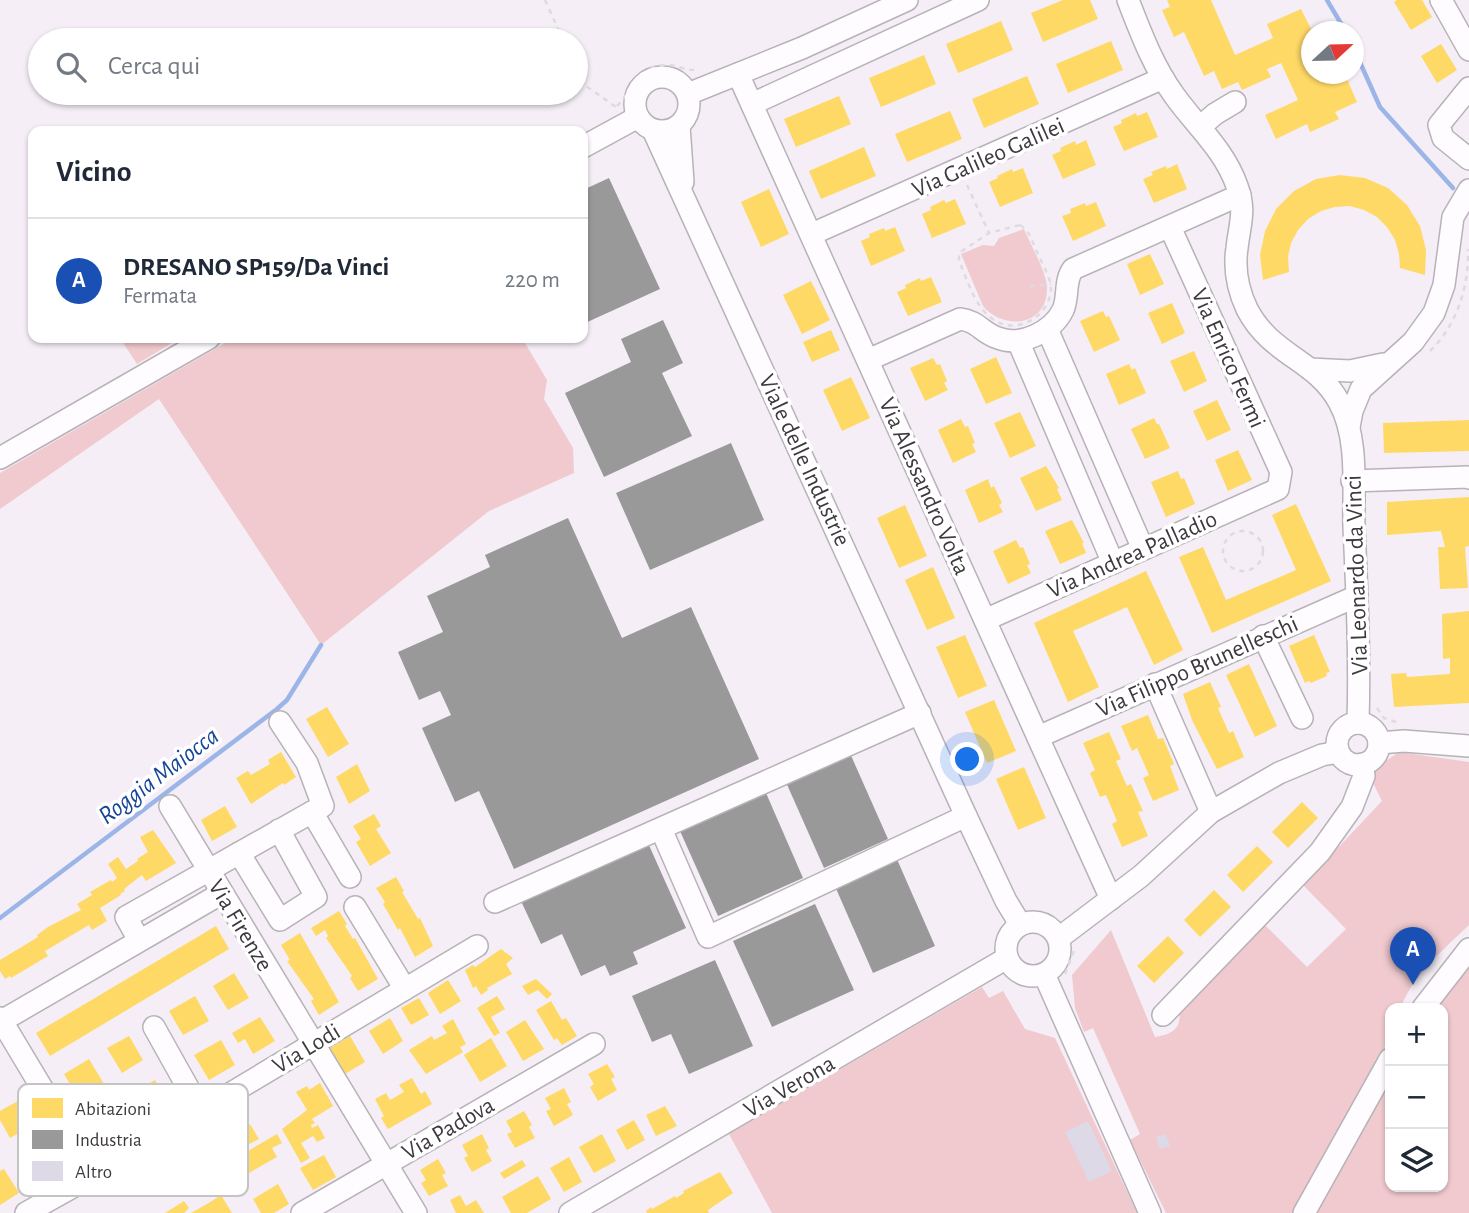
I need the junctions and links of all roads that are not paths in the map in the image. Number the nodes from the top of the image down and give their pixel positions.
1 (906, 0) edge
2 (978, 0) edge
3 (1128, 0) edge
4 (1441, 0) edge
5 (1469, 50) edge
6 (738, 74) junction
7 (1163, 78) junction
8 (1469, 88) edge
9 (688, 94) junction
10 (1236, 102) dead end
11 (752, 104) junction
12 (646, 124) junction
13 (679, 126) junction
14 (1200, 127) junction
15 (588, 145) edge
16 (1469, 159) edge
17 (1469, 190) edge
18 (1240, 195) junction
19 (689, 208) junction
20 (1170, 227) junction
21 (812, 234) junction
22 (1047, 329) junction
23 (1018, 341) junction
24 (200, 343) edge
25 (868, 360) junction
26 (1392, 362) junction
27 (1310, 369) junction
28 (1349, 427) junction
29 (0, 458) edge
30 (1469, 478) edge
31 (1352, 481) junction
32 (1278, 489) joint
33 (1143, 549) junction
34 (1113, 563) junction
35 (1357, 596) junction
36 (985, 620) junction
37 (1263, 636) junction
38 (1155, 684) junction
39 (920, 713) junction
40 (1302, 718) dead end
41 (280, 722) dead end
42 (1358, 723) junction
43 (1038, 737) junction
44 (1379, 743) junction
45 (1469, 746) edge
46 (1338, 752) junction
47 (1362, 764) junction
48 (170, 806) dead end
49 (312, 812) junction
50 (1211, 813) junction
51 (967, 816) junction
52 (661, 829) junction
53 (279, 830) junction
54 (239, 853) junction
55 (209, 871) junction
56 (350, 877) dead end
57 (222, 893) junction
58 (1111, 899) junction
59 (495, 902) dead end
60 (355, 907) dead end
61 (1020, 924) junction
62 (139, 940) junction
63 (1067, 943) junction
64 (477, 946) dead end
65 (1469, 948) edge
66 (1007, 958) junction
67 (1055, 974) junction
68 (405, 989) junction
69 (1427, 1003) edge
70 (1163, 1015) dead end
71 (0, 1020) edge
72 (154, 1027) dead end
73 (594, 1044) dead end
74 (313, 1045) junction
75 (1386, 1066) edge
76 (39, 1084) edge
77 (186, 1084) edge
78 (247, 1084) edge
79 (386, 1164) junction
80 (56, 1196) edge
81 (26, 1213) edge
82 (302, 1213) edge
83 (416, 1213) edge
84 (570, 1213) edge
85 (1150, 1213) edge
86 (1304, 1213) edge

1 - 6 street
2 - 11 street
3 - 7 street, Via Leonardo da Vinci
4 - 5 street
6 - 9 street
6 - 11 street, Via Alessandro Volta
7 - 14 street, Via Leonardo da Vinci
7 - 21 street, Via Galileo Galilei
8 - 16 street
9 - 12 street
9 - 13 street
10 - 14 street
11 - 21 street, Via Alessandro Volta
12 - 13 street
12 - 15 street
12 - 19 street, Viale delle Industrie
13 - 19 street, Viale delle Industrie
14 - 18 street, Via Leonardo da Vinci
17 - 26 street, Via Leonardo da Vinci
18 - 20 street
18 - 27 street, Via Leonardo da Vinci
19 - 39 street, Viale delle Industrie
20 - 22 street
20 - 32 street, Via Enrico Fermi
21 - 25 street, Via Alessandro Volta
22 - 23 street
22 - 33 street
23 - 25 street
23 - 34 street
24 - 29 street
25 - 36 street, Via Alessandro Volta
26 - 27 street
26 - 28 street, Via Leonardo da Vinci
27 - 28 street, Via Leonardo da Vinci
28 - 31 street, Via Leonardo da Vinci
30 - 31 street
31 - 35 street, Via Leonardo da Vinci
32 - 33 street, Via Andrea Palladio
33 - 34 street, Via Andrea Palladio
34 - 36 street, Via Andrea Palladio
35 - 37 street, Via Filippo Brunelleschi
35 - 42 street, Via Leonardo da Vinci
36 - 43 street, Via Alessandro Volta
37 - 38 street, Via Filippo Brunelleschi
37 - 40 street
38 - 43 street, Via Filippo Brunelleschi
38 - 50 street
39 - 51 street, Viale delle Industrie
39 - 52 street
41 - 49 street
42 - 44 street
42 - 46 street
43 - 58 street, Via Alessandro Volta
44 - 45 street
44 - 47 street
46 - 47 street
46 - 50 street
47 - 70 street
48 - 55 street, Via Firenze
49 - 53 street
49 - 56 street
50 - 58 street
51 - 52 street
51 - 61 street, Viale delle Industrie
52 - 59 street
53 - 54 street
53 - 54 street
54 - 55 street
55 - 57 street, Via Firenze
55 - 62 street
57 - 62 street
57 - 74 street, Via Firenze
58 - 63 street
60 - 68 street
61 - 63 street
61 - 66 street
62 - 71 street
63 - 67 street
64 - 68 street, Via Lodi
65 - 69 street
66 - 67 street
66 - 84 street, Via Verona
67 - 85 street
68 - 74 street, Via Lodi
71 - 76 street
72 - 77 street
73 - 79 street, Via Padova
74 - 78 street, Via Lodi
74 - 79 street, Via Firenze
75 - 86 street
79 - 82 street, Via Padova
79 - 83 street, Via Firenze
80 - 81 street, Via Lodi

